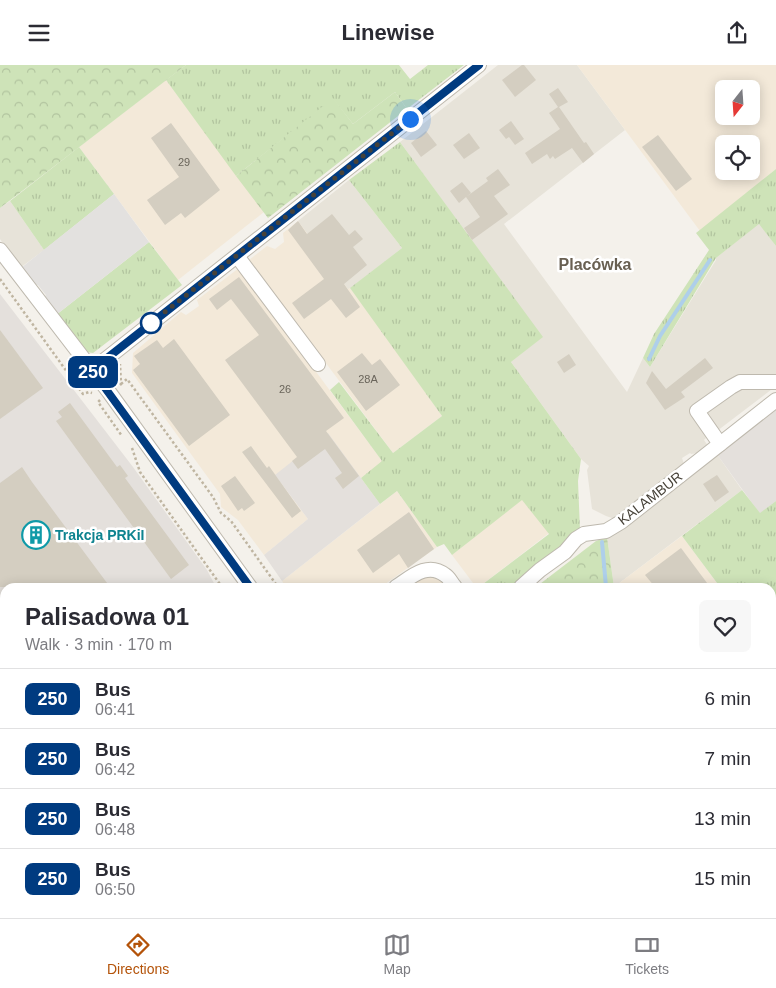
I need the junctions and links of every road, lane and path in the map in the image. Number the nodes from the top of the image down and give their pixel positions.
1 (479, 65) edge
2 (0, 250) edge
3 (237, 256) junction
4 (0, 279) edge
5 (122, 358) dead end
6 (318, 364) dead end
7 (92, 370) junction
8 (776, 382) edge
9 (121, 383) junction
10 (105, 396) junction
11 (776, 400) edge
12 (720, 444) junction
13 (219, 583) edge
14 (247, 583) edge
15 (275, 583) edge
16 (402, 583) edge
17 (451, 583) edge
18 (526, 583) edge

1 - 3 street
2 - 7 street
3 - 6 street
3 - 7 street
4 - 10 path
5 - 9 path
7 - 10 street
8 - 12 street
9 - 10 path
9 - 15 path
10 - 13 path
10 - 14 street
11 - 12 street, KALAMBUR
12 - 18 street, KALAMBUR
16 - 17 street

